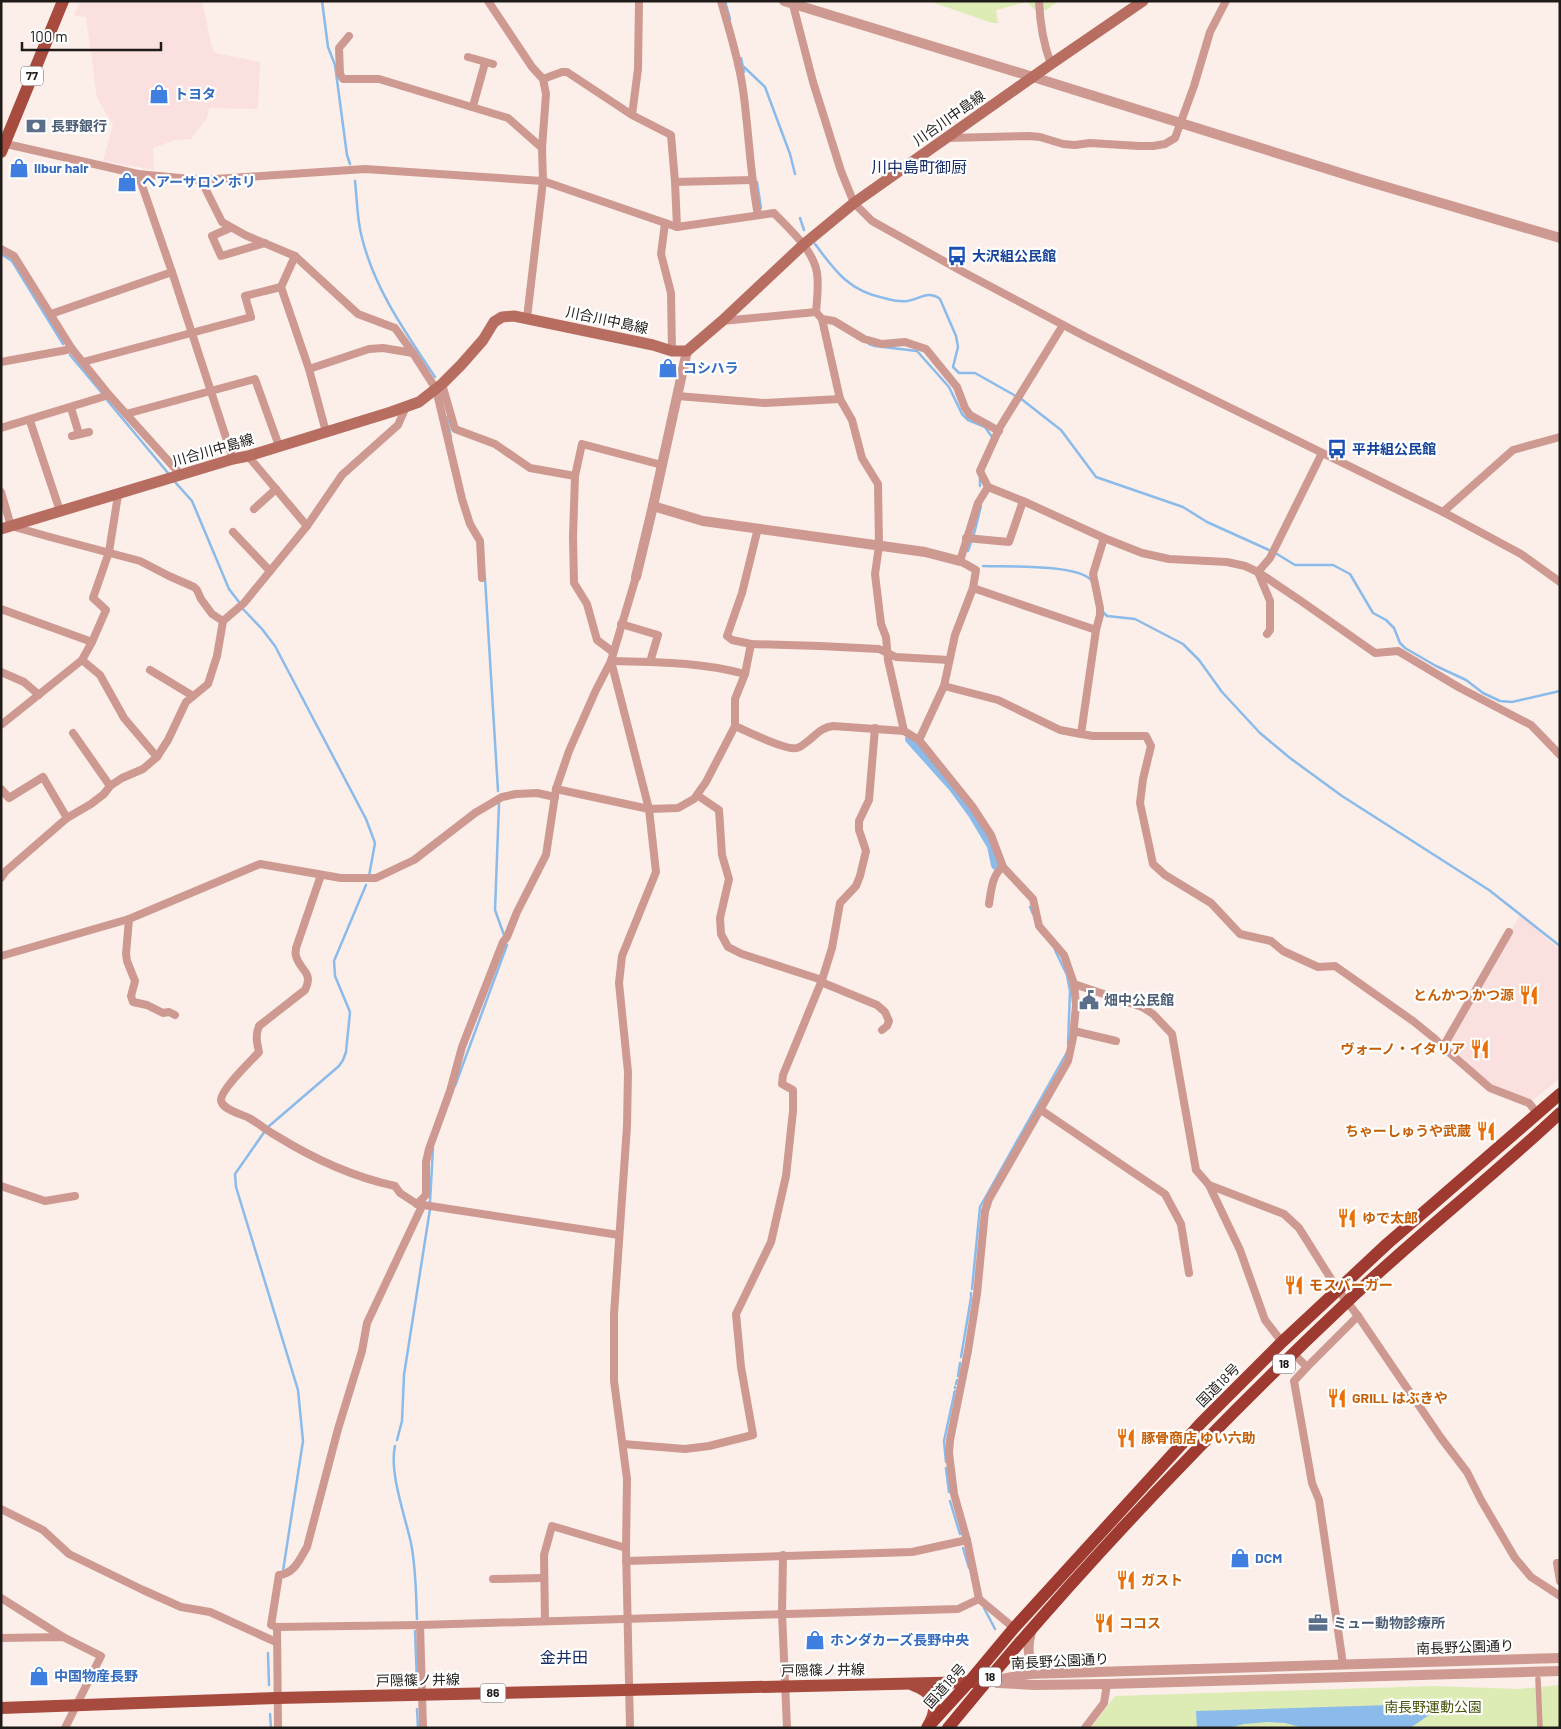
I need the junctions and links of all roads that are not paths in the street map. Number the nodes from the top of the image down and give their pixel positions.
1 (63, 1) edge
2 (488, 1) edge
3 (640, 1) edge
4 (721, 1) edge
5 (1039, 1) edge
6 (1143, 1) edge
7 (1226, 1) edge
8 (790, 2) edge
9 (349, 36) dead end
10 (468, 57) dead end
11 (1051, 64) junction
12 (1033, 76) junction
13 (543, 79) junction
14 (473, 106) junction
15 (632, 115) junction
16 (1181, 122) junction
17 (946, 138) junction
18 (2, 146) edge
19 (542, 148) junction
20 (138, 174) junction
21 (201, 180) junction
22 (752, 180) junction
23 (543, 181) junction
24 (675, 182) junction
25 (854, 203) junction
26 (758, 215) junction
27 (665, 223) junction
28 (677, 227) junction
29 (230, 228) junction
30 (1560, 238) edge
31 (265, 243) junction
32 (803, 245) junction
33 (1, 249) edge
34 (295, 256) junction
35 (172, 272) junction
36 (282, 287) junction
37 (816, 312) junction
38 (50, 314) junction
39 (527, 318) junction
40 (822, 319) junction
41 (722, 321) junction
42 (1062, 325) junction
43 (192, 333) junction
44 (72, 349) junction
45 (672, 351) junction
46 (687, 351) junction
47 (414, 353) junction
48 (1, 362) edge
49 (83, 362) junction
50 (309, 369) junction
51 (439, 386) junction
52 (210, 391) junction
53 (109, 395) junction
54 (677, 396) junction
55 (840, 400) junction
56 (406, 407) junction
57 (71, 408) junction
58 (126, 414) junction
59 (30, 421) junction
60 (1, 428) edge
61 (999, 431) junction
62 (88, 432) dead end
63 (326, 432) junction
64 (1560, 437) edge
65 (279, 446) junction
66 (1322, 454) junction
67 (248, 456) junction
68 (233, 459) junction
69 (662, 466) junction
70 (181, 475) junction
71 (575, 476) junction
72 (988, 487) junction
73 (276, 489) junction
74 (1, 492) edge
75 (118, 495) junction
76 (1023, 501) junction
77 (653, 506) junction
78 (254, 509) dead end
79 (60, 511) junction
80 (1443, 512) junction
81 (307, 526) junction
82 (6, 527) edge
83 (758, 528) junction
84 (233, 532) dead end
85 (966, 538) junction
86 (1104, 538) junction
87 (879, 546) junction
88 (109, 552) junction
89 (960, 562) junction
90 (270, 571) junction
91 (1258, 572) junction
92 (636, 577) joint
93 (482, 578) dead end
94 (1560, 582) edge
95 (973, 588) junction
96 (1, 609) edge
97 (223, 621) junction
98 (621, 624) junction
99 (1096, 630) junction
100 (1267, 634) dead end
101 (92, 642) junction
102 (751, 644) junction
103 (613, 652) junction
104 (888, 652) junction
105 (82, 660) junction
106 (948, 660) junction
107 (611, 661) junction
108 (650, 662) junction
109 (150, 670) dead end
110 (1, 672) edge
111 (745, 674) junction
112 (944, 686) junction
113 (39, 695) junction
114 (193, 696) junction
115 (1, 725) edge
116 (735, 726) junction
117 (875, 728) junction
118 (904, 731) junction
119 (73, 733) dead end
120 (1081, 734) junction
121 (919, 740) junction
122 (1560, 755) edge
123 (157, 758) junction
124 (110, 786) junction
125 (1, 789) edge
126 (556, 793) junction
127 (697, 794) junction
128 (649, 809) junction
129 (67, 818) junction
130 (1003, 867) junction
131 (321, 875) junction
132 (1, 878) edge
133 (989, 904) dead end
134 (129, 919) junction
135 (1508, 932) dead end
136 (1, 956) edge
137 (822, 981) junction
138 (1074, 984) junction
139 (175, 1015) dead end
140 (882, 1030) dead end
141 (1074, 1031) junction
142 (1116, 1041) dead end
143 (1443, 1048) junction
144 (1560, 1094) edge
145 (1041, 1110) junction
146 (1537, 1113) junction
147 (1560, 1113) edge
148 (1209, 1185) junction
149 (1, 1186) edge
150 (75, 1196) dead end
151 (419, 1205) junction
152 (619, 1235) junction
153 (1189, 1274) dead end
154 (1338, 1290) junction
155 (1348, 1302) junction
156 (1358, 1316) junction
157 (1282, 1342) junction
158 (1294, 1354) junction
159 (1307, 1367) junction
160 (623, 1444) junction
161 (1, 1509) edge
162 (967, 1540) junction
163 (626, 1548) junction
164 (783, 1556) junction
165 (626, 1561) junction
166 (1560, 1563) edge
167 (493, 1578) dead end
168 (543, 1578) junction
169 (1560, 1581) edge
170 (1560, 1596) edge
171 (1, 1598) edge
172 (979, 1600) junction
173 (782, 1613) junction
174 (627, 1618) junction
175 (545, 1620) junction
176 (420, 1625) junction
177 (277, 1627) junction
178 (1033, 1627) junction
179 (1014, 1628) junction
180 (63, 1637) junction
181 (1, 1638) edge
182 (276, 1642) junction
183 (1560, 1658) edge
184 (1343, 1664) junction
185 (1560, 1671) edge
186 (1050, 1674) junction
187 (1538, 1679) dead end
188 (970, 1682) junction
189 (986, 1682) junction
190 (906, 1684) junction
191 (1107, 1684) junction
192 (785, 1686) junction
193 (629, 1690) junction
194 (422, 1695) junction
195 (277, 1698) junction
196 (77, 1706) junction
197 (1, 1708) edge
198 (65, 1728) edge
199 (278, 1728) edge
200 (423, 1728) edge
201 (630, 1728) edge
202 (787, 1728) edge
203 (927, 1728) edge
204 (948, 1728) edge
205 (1085, 1728) edge
206 (1540, 1728) edge

1 - 18 main road, 77
2 - 13 street
3 - 15 street
4 - 22 street
5 - 11 street
6 - 11 main road, 川合川中島線
7 - 16 street
8 - 12 street
8 - 25 street
9 - 14 street
10 - 14 street
11 - 12 main road, 川合川中島線
12 - 16 street
12 - 17 main road, 川合川中島線
13 - 15 street
13 - 19 street
14 - 19 street
15 - 24 street
16 - 17 street
16 - 30 street
17 - 25 main road, 川合川中島線
18 - 20 street
19 - 23 street
20 - 21 street
20 - 35 street
21 - 23 street
21 - 29 street
22 - 24 street
22 - 26 street
23 - 27 street
23 - 39 street
24 - 28 street
25 - 32 main road, 川合川中島線
25 - 42 street
26 - 28 street
26 - 32 street
27 - 28 street
27 - 45 street
29 - 31 street
29 - 31 street
31 - 34 street
32 - 37 street
32 - 41 main road, 川合川中島線
33 - 38 street
34 - 36 street
34 - 47 street
35 - 38 street
35 - 43 street
36 - 43 street
36 - 50 street
37 - 40 street
37 - 41 street
38 - 44 street
39 - 45 main road, 川合川中島線
39 - 51 main road, 川合川中島線
40 - 55 street
40 - 61 street
41 - 46 main road, 川合川中島線
42 - 61 street
42 - 66 street
43 - 49 street
43 - 52 street
44 - 48 street
44 - 49 street
45 - 46 main road, 川合川中島線
46 - 54 street
47 - 50 street
47 - 51 street
49 - 53 street
50 - 63 street
51 - 56 main road, 川合川中島線
51 - 71 street
51 - 93 street
52 - 58 street
52 - 65 street
52 - 68 street
53 - 57 street
53 - 58 street
54 - 55 street
54 - 69 street
55 - 87 street
56 - 63 main road, 川合川中島線
56 - 81 street
57 - 59 street
57 - 62 street
58 - 70 street
59 - 60 street
59 - 79 street
61 - 72 street
63 - 65 main road, 川合川中島線
64 - 80 street
65 - 67 main road, 川合川中島線
66 - 80 street
66 - 91 street
67 - 68 main road, 川合川中島線
67 - 73 street
68 - 70 main road, 川合川中島線
69 - 71 street
69 - 77 street
70 - 75 main road, 川合川中島線
71 - 103 street
72 - 76 street
72 - 85 street
73 - 78 street
73 - 81 street
74 - 82 street
75 - 79 main road, 川合川中島線
75 - 88 street
76 - 85 street
76 - 86 street
77 - 83 street
77 - 92 street
79 - 82 main road, 川合川中島線
80 - 94 street
81 - 90 street
82 - 88 street
83 - 87 street
83 - 102 street
84 - 90 street
85 - 89 street
86 - 91 street
86 - 99 street
87 - 89 street
87 - 104 street
88 - 97 street
88 - 101 street
89 - 95 street
90 - 97 street
91 - 100 street
91 - 122 street
92 - 98 street
95 - 99 street
95 - 106 street
96 - 101 street
97 - 114 street
98 - 103 street
98 - 108 street
99 - 120 street
101 - 105 street
102 - 104 street
102 - 111 street
103 - 107 street
104 - 106 street
104 - 118 street
105 - 113 street
105 - 123 street
106 - 112 street
107 - 108 street
107 - 126 street
107 - 128 street
108 - 111 street
109 - 114 street
110 - 113 street
111 - 116 street
112 - 120 street
112 - 121 street
113 - 115 street
114 - 123 street
116 - 117 street
116 - 127 street
117 - 118 street
117 - 137 street
118 - 121 street
119 - 124 street
120 - 143 street
121 - 130 street
123 - 124 street
124 - 129 street
125 - 129 street
126 - 128 street
126 - 131 street
126 - 151 street
127 - 128 street
127 - 137 street
128 - 152 street
129 - 132 street
130 - 133 street
130 - 138 street
131 - 134 street
131 - 151 street
134 - 136 street
134 - 139 street
135 - 143 street
137 - 140 street
137 - 160 street
138 - 141 street
138 - 148 street
141 - 142 street
141 - 145 street
143 - 146 street
144 - 146 highway, 国道18号 / 18
145 - 153 street
145 - 162 street
146 - 154 highway, 国道18号 / 18
147 - 155 highway, 国道18号 / 18
148 - 154 street
148 - 157 street
149 - 150 street
151 - 152 street
151 - 177 street
152 - 160 street
154 - 155 street
154 - 157 highway, 国道18号 / 18
155 - 156 street
155 - 158 highway, 国道18号 / 18
156 - 159 street
156 - 170 street
157 - 179 highway, 国道18号 / 18
158 - 159 street
158 - 178 highway, 国道18号 / 18
159 - 184 street
160 - 163 street
161 - 182 street
162 - 164 street
162 - 172 street
163 - 165 street
163 - 168 street
164 - 165 street
164 - 173 street
165 - 174 street
166 - 169 street
167 - 168 street
168 - 175 street
171 - 180 street
172 - 173 street
172 - 179 street
173 - 174 street
173 - 192 street
174 - 175 street
174 - 193 street
175 - 176 street
176 - 177 street
176 - 194 street
177 - 182 street
178 - 186 street
178 - 189 highway, 国道18号 / 18
179 - 188 highway, 国道18号 / 18
180 - 181 street
180 - 196 street
182 - 195 street
183 - 184 street, 南長野公園通り
184 - 186 street, 南長野公園通り
185 - 191 street, 南長野公園通り
186 - 189 street, 南長野公園通り
187 - 206 street
188 - 189 main road, 戸隠篠ノ井線 / 86
188 - 190 main road, 戸隠篠ノ井線 / 86
188 - 203 highway, 国道18号 / 18
189 - 191 street, 南長野公園通り
189 - 204 highway, 国道18号 / 18
190 - 192 main road, 戸隠篠ノ井線 / 86
190 - 203 main road
191 - 205 street
192 - 193 main road, 戸隠篠ノ井線 / 86
192 - 202 street
193 - 194 main road, 戸隠篠ノ井線 / 86
193 - 201 street
194 - 195 main road, 戸隠篠ノ井線 / 86
194 - 200 street
195 - 196 main road, 戸隠篠ノ井線 / 86
195 - 199 street
196 - 197 main road, 戸隠篠ノ井線 / 86
196 - 198 street

